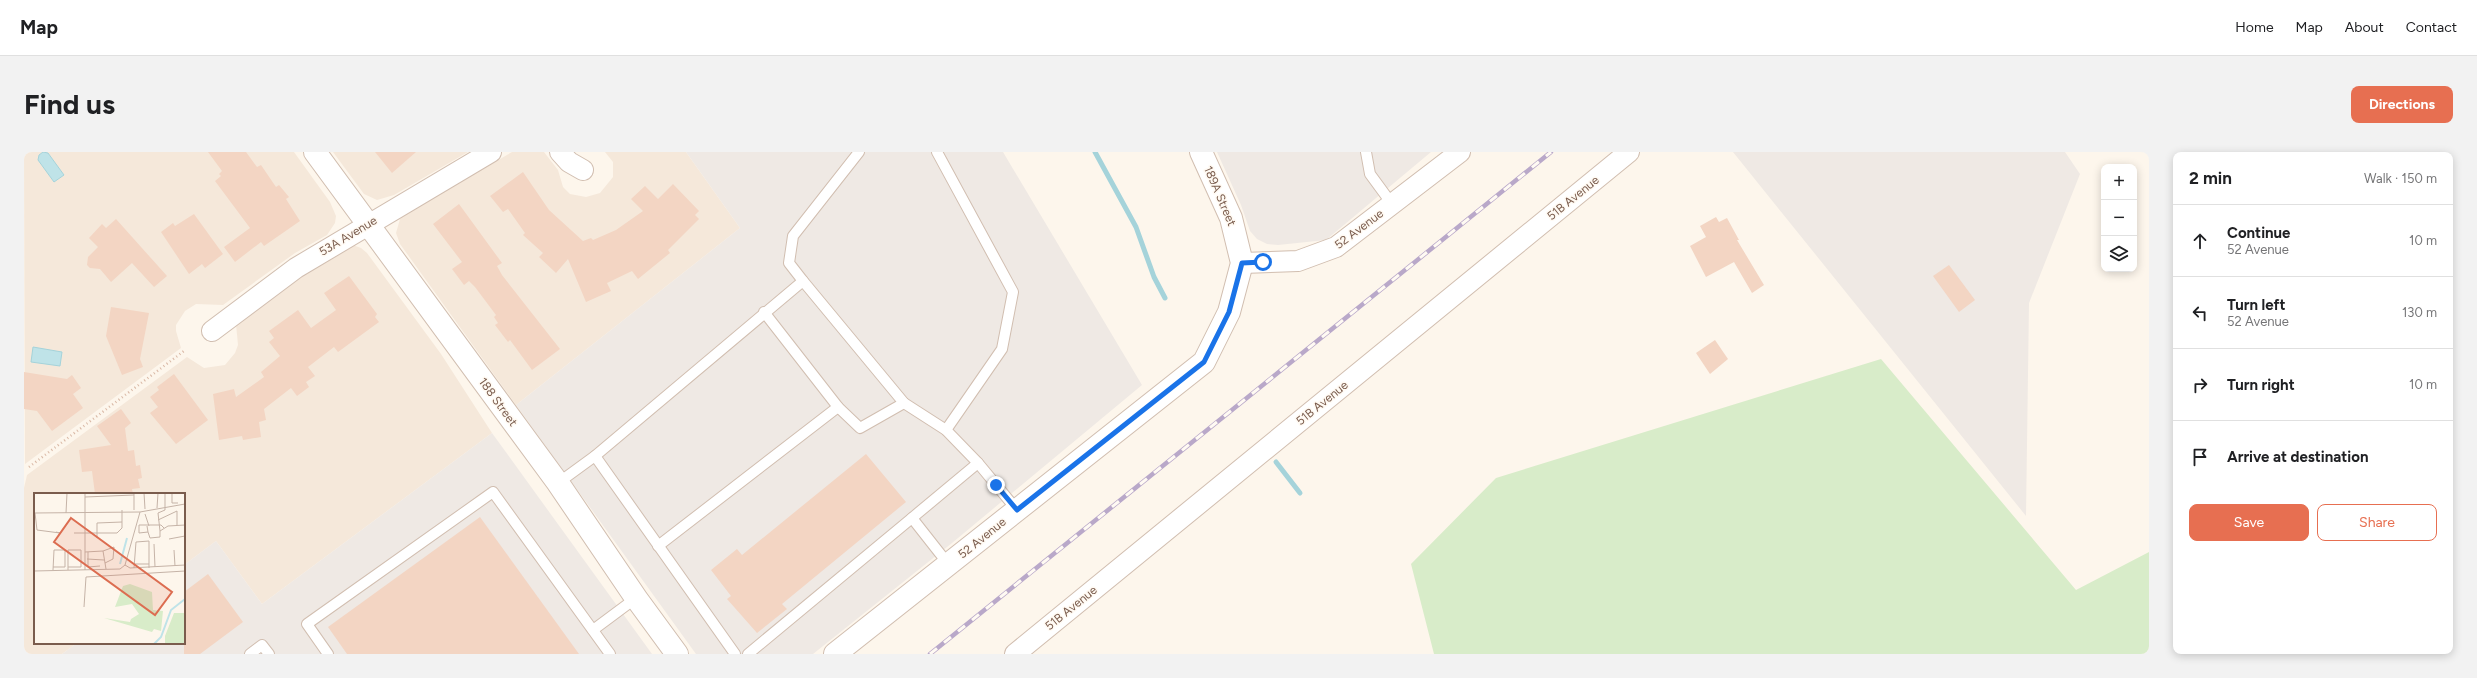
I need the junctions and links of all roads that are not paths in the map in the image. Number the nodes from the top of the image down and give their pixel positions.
1 (315, 152) edge
2 (491, 152) edge
3 (560, 152) edge
4 (858, 152) edge
5 (937, 152) edge
6 (1201, 152) edge
7 (1366, 152) edge
8 (1460, 152) edge
9 (1629, 152) edge
10 (583, 170) dead end
11 (1392, 204) junction
12 (368, 225) junction
13 (1242, 263) junction
14 (803, 281) junction
15 (764, 312) junction
16 (212, 331) dead end
17 (904, 403) junction
18 (838, 407) junction
19 (946, 430) junction
20 (595, 456) junction
21 (978, 463) junction
22 (558, 483) junction
23 (1017, 510) junction
24 (912, 518) junction
25 (658, 546) junction
26 (949, 565) junction
27 (636, 598) junction
28 (593, 630) junction
29 (250, 654) edge
30 (269, 654) edge
31 (328, 654) edge
32 (610, 654) edge
33 (677, 654) edge
34 (735, 654) edge
35 (748, 654) edge
36 (836, 654) edge
37 (1015, 654) edge

1 - 12 street, 188 Street
2 - 12 street, 53A Avenue
3 - 10 street
4 - 14 lane
5 - 19 lane
6 - 13 street, 189A Street
7 - 11 lane
8 - 11 street, 52 Avenue
9 - 37 street, 51B Avenue
11 - 13 street, 52 Avenue
12 - 16 street, 53A Avenue
12 - 22 street, 188 Street
13 - 23 street, 52 Avenue
14 - 15 lane
14 - 17 lane
15 - 18 lane
15 - 20 lane
17 - 18 lane
17 - 19 lane
18 - 25 lane
19 - 21 lane
20 - 22 lane
20 - 25 lane
21 - 23 lane
21 - 24 lane
22 - 27 street, 188 Street
23 - 26 street, 52 Avenue
24 - 26 lane
24 - 35 lane
25 - 34 lane
26 - 36 street, 52 Avenue
27 - 28 lane
27 - 33 street, 188 Street
28 - 31 lane
28 - 32 lane
29 - 30 lane

